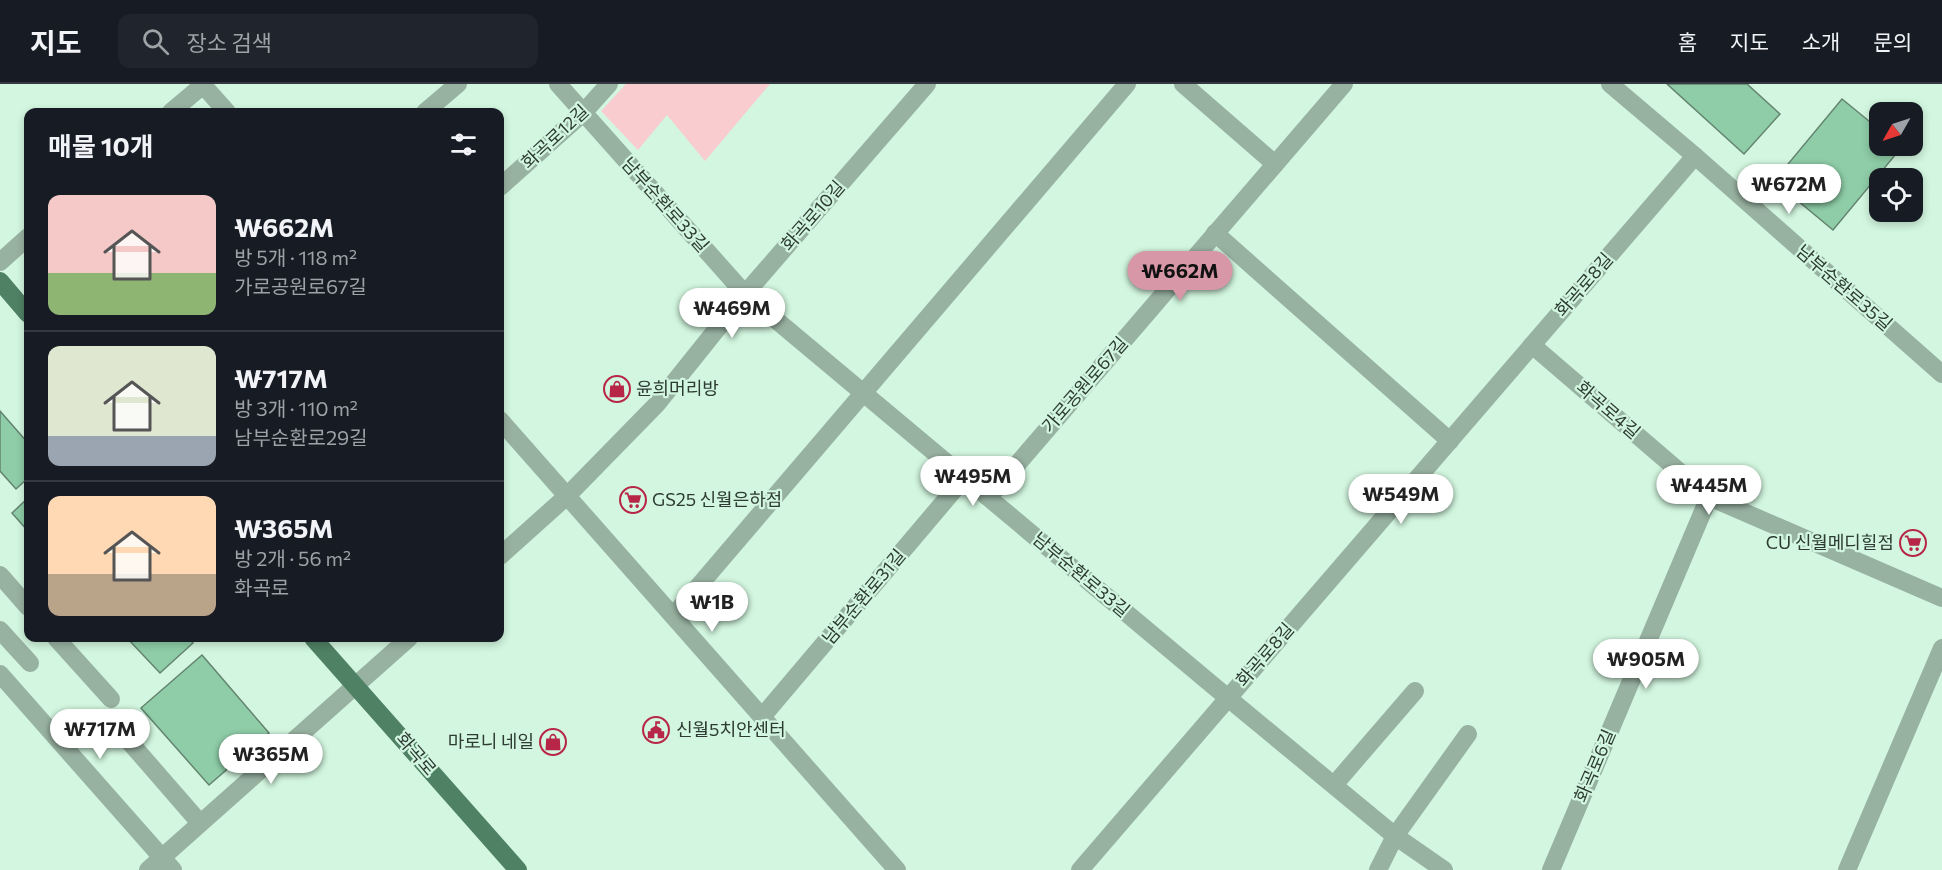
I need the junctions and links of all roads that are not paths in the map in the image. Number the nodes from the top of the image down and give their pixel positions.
1 (458, 84) edge
2 (558, 84) edge
3 (609, 84) edge
4 (927, 84) edge
5 (1127, 84) edge
6 (1183, 84) edge
7 (1344, 84) edge
8 (1610, 84) edge
9 (202, 85) edge
10 (176, 108) edge
11 (223, 108) edge
12 (430, 108) edge
13 (583, 113) junction
14 (1695, 156) junction
15 (1275, 164) junction
16 (504, 183) edge
17 (1215, 233) junction
18 (24, 241) edge
19 (0, 262) edge
20 (0, 281) edge
21 (745, 294) junction
22 (24, 309) edge
23 (1532, 345) junction
24 (1942, 374) edge
25 (862, 394) junction
26 (504, 425) edge
27 (1450, 441) junction
28 (965, 477) junction
29 (567, 496) junction
30 (989, 497) junction
31 (1709, 497) junction
32 (504, 552) edge
33 (0, 575) edge
34 (1942, 598) edge
35 (24, 602) edge
36 (673, 616) junction
37 (0, 630) edge
38 (60, 642) edge
39 (317, 642) edge
40 (404, 642) edge
41 (1942, 648) edge
42 (30, 663) dead end
43 (0, 674) edge
44 (355, 685) junction
45 (1415, 691) dead end
46 (1228, 698) junction
47 (111, 699) dead end
48 (762, 717) junction
49 (1468, 734) dead end
50 (127, 739) dead end
51 (1334, 785) junction
52 (201, 823) junction
53 (1395, 836) junction
54 (167, 864) edge
55 (148, 870) edge
56 (518, 870) edge
57 (897, 870) edge
58 (1080, 870) edge
59 (1378, 870) edge
60 (1444, 870) edge
61 (1551, 870) edge
62 (1847, 870) edge

1 - 12 street
2 - 13 street, 남부순환로33길
3 - 13 street, 화곡로12길
4 - 21 street, 화곡로10길
5 - 25 street
6 - 15 street
7 - 15 street, 가로공원로67길
8 - 14 street, 남부순환로35길
9 - 10 street
9 - 11 street
13 - 16 street, 화곡로12길
13 - 21 street, 남부순환로33길
14 - 23 street, 화곡로8길
14 - 24 street, 남부순환로35길
15 - 17 street, 가로공원로67길
17 - 27 street
17 - 30 street, 가로공원로67길
18 - 19 street
20 - 22 main road
21 - 25 street, 남부순환로33길
21 - 29 street, 화곡로10길
23 - 27 street, 화곡로8길
23 - 31 street, 화곡로4길
25 - 28 street, 남부순환로33길
25 - 36 street
26 - 29 street
27 - 46 street, 화곡로8길
28 - 30 street, 남부순환로33길
28 - 48 street, 남부순환로31길
29 - 32 street, 화곡로10길
29 - 36 street
30 - 46 street, 남부순환로33길
31 - 34 street, 화곡로4길
31 - 61 street, 화곡로6길
33 - 35 street
36 - 48 street
37 - 42 street
38 - 47 street
39 - 44 main road, 화곡로
40 - 44 street
41 - 62 street
43 - 54 street
44 - 52 street
44 - 56 main road, 화곡로
45 - 51 street
46 - 51 street, 남부순환로33길
46 - 58 street, 화곡로8길
48 - 57 street
49 - 53 street
50 - 52 street
51 - 53 street, 남부순환로33길
52 - 54 street
53 - 59 street
53 - 60 street, 남부순환로33길
54 - 55 street

